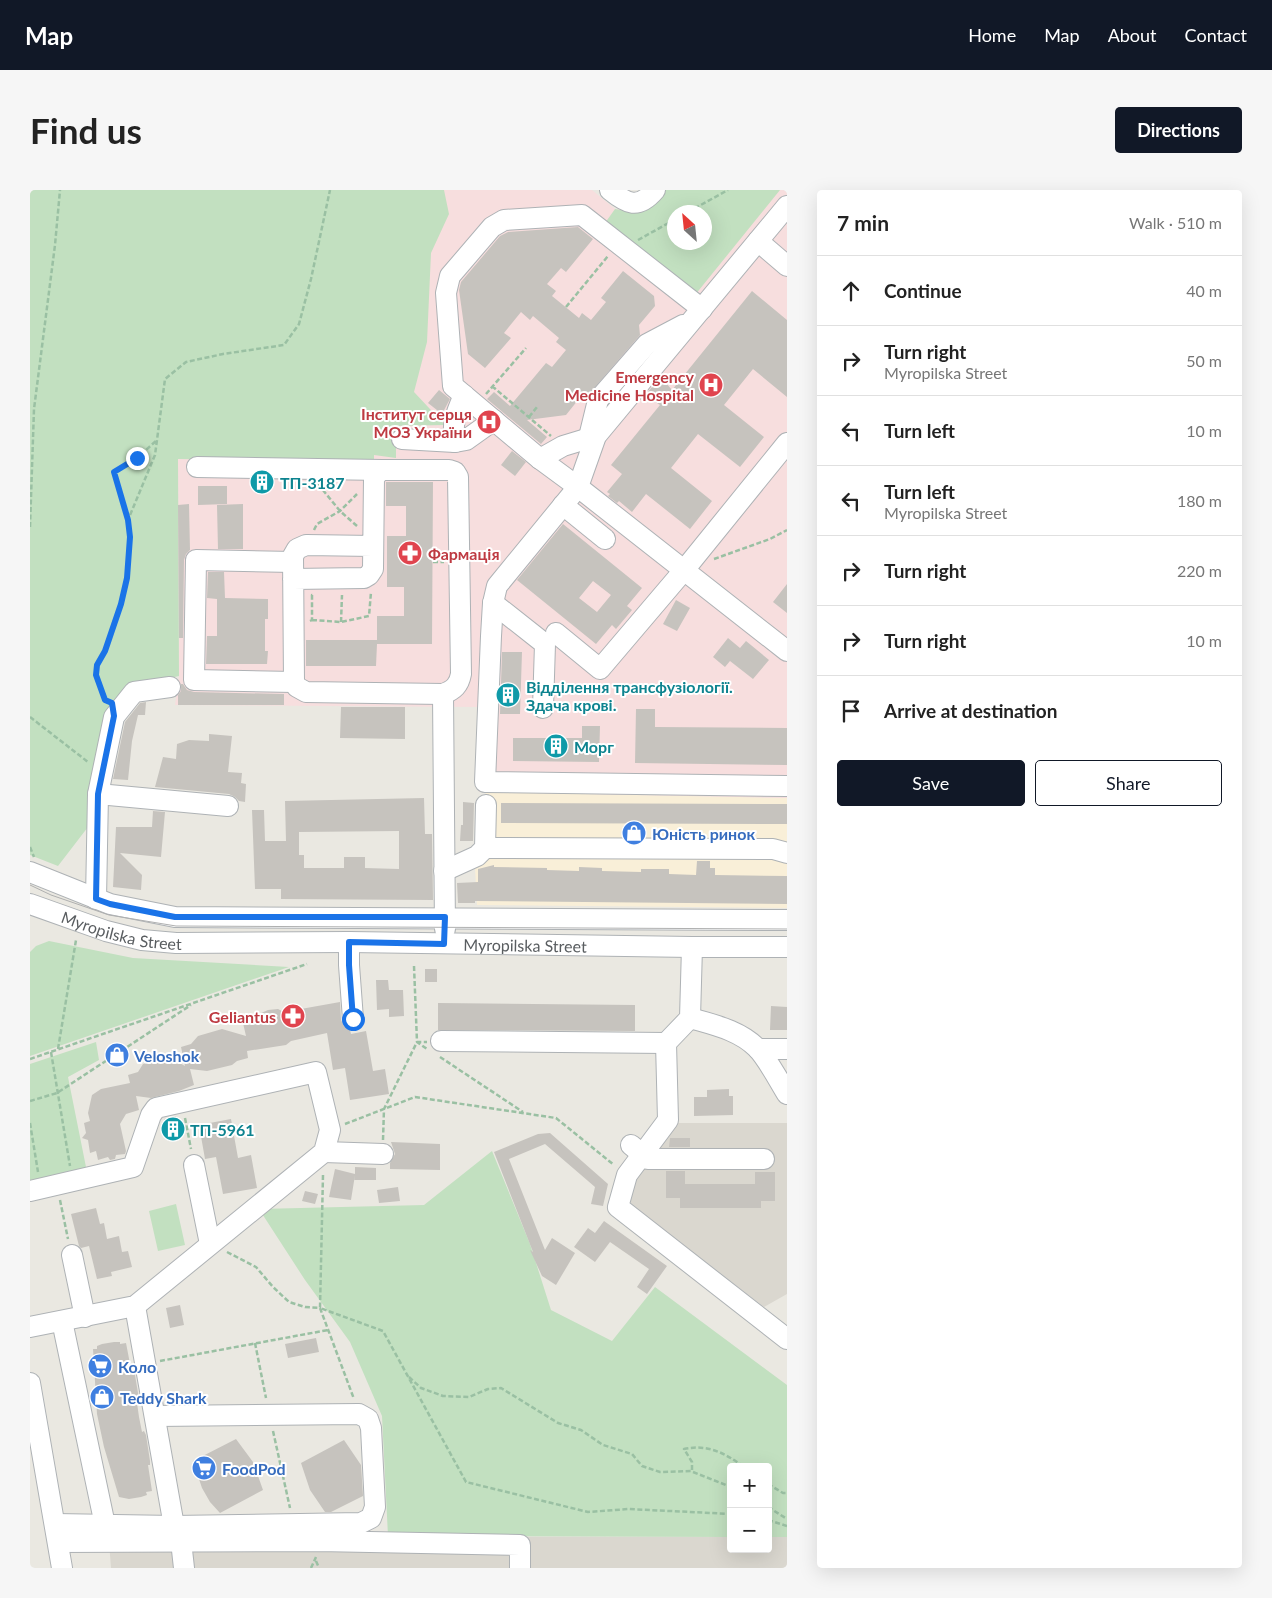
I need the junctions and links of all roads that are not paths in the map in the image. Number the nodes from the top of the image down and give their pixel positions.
1 (610, 190) edge
2 (654, 190) edge
3 (787, 206) edge
4 (758, 241) junction
5 (787, 266) edge
6 (697, 315) junction
7 (470, 400) junction
8 (494, 420) junction
9 (592, 437) junction
10 (402, 439) dead end
11 (784, 439) edge
12 (455, 442) junction
13 (550, 450) junction
14 (197, 467) dead end
15 (378, 474) junction
16 (578, 487) junction
17 (564, 505) junction
18 (605, 539) dead end
19 (373, 543) junction
20 (684, 569) junction
21 (293, 570) junction
22 (493, 603) junction
23 (556, 633) dead end
24 (787, 651) edge
25 (294, 682) junction
26 (170, 688) dead end
27 (443, 694) junction
28 (543, 708) dead end
29 (787, 786) edge
30 (98, 794) junction
31 (486, 805) dead end
32 (228, 806) dead end
33 (485, 848) junction
34 (787, 853) edge
35 (444, 871) junction
36 (32, 873) edge
37 (96, 899) junction
38 (30, 904) edge
39 (445, 917) junction
40 (787, 920) edge
41 (349, 942) junction
42 (444, 944) junction
43 (692, 947) junction
44 (787, 947) edge
45 (353, 1019) dead end
46 (679, 1034) junction
47 (441, 1041) dead end
48 (758, 1049) junction
49 (787, 1049) edge
50 (787, 1094) edge
51 (637, 1150) junction
52 (324, 1152) junction
53 (383, 1154) road end
54 (764, 1159) dead end
55 (194, 1165) road end
56 (34, 1182) edge
57 (210, 1244) junction
58 (72, 1255) road end
59 (136, 1311) junction
60 (85, 1317) junction
61 (62, 1321) junction
62 (30, 1327) edge
63 (787, 1339) edge
64 (30, 1383) edge
65 (155, 1416) junction
66 (105, 1525) junction
67 (56, 1533) junction
68 (178, 1533) junction
69 (62, 1568) edge
70 (184, 1568) edge
71 (520, 1568) edge

1 - 2 street
3 - 4 street
4 - 5 street
4 - 6 street
6 - 7 street
6 - 9 street
7 - 8 street
7 - 12 street
8 - 12 street
8 - 13 street
9 - 13 street
9 - 16 street
10 - 12 street
11 - 20 street
13 - 16 street
14 - 15 street
15 - 19 street
15 - 27 street
16 - 17 street
16 - 20 street
17 - 18 street
17 - 22 street
19 - 21 street
19 - 21 street
20 - 23 street
20 - 24 street
21 - 25 street
21 - 25 street
22 - 28 street
22 - 29 street
25 - 27 street
26 - 30 street
27 - 35 street
30 - 32 street
30 - 37 street
31 - 33 street
33 - 34 street
33 - 35 street
35 - 39 street
36 - 37 street, Myropilska Street
37 - 39 street, Myropilska Street
38 - 41 street, Myropilska Street
39 - 40 street, Myropilska Street
39 - 42 street
41 - 42 street, Myropilska Street
41 - 45 street
42 - 43 street, Myropilska Street
43 - 44 street, Myropilska Street
43 - 46 street
46 - 47 street
46 - 48 street
46 - 51 street
48 - 49 street
48 - 50 street
51 - 54 street
51 - 63 street
52 - 53 street
52 - 56 street
52 - 57 street
55 - 57 street
57 - 59 street
58 - 60 street
59 - 60 street
59 - 65 street
60 - 61 street
61 - 62 street
61 - 66 street
64 - 67 street
65 - 68 street
65 - 68 street
66 - 67 street
66 - 68 street
67 - 68 street
67 - 69 street
68 - 70 street
68 - 71 street

